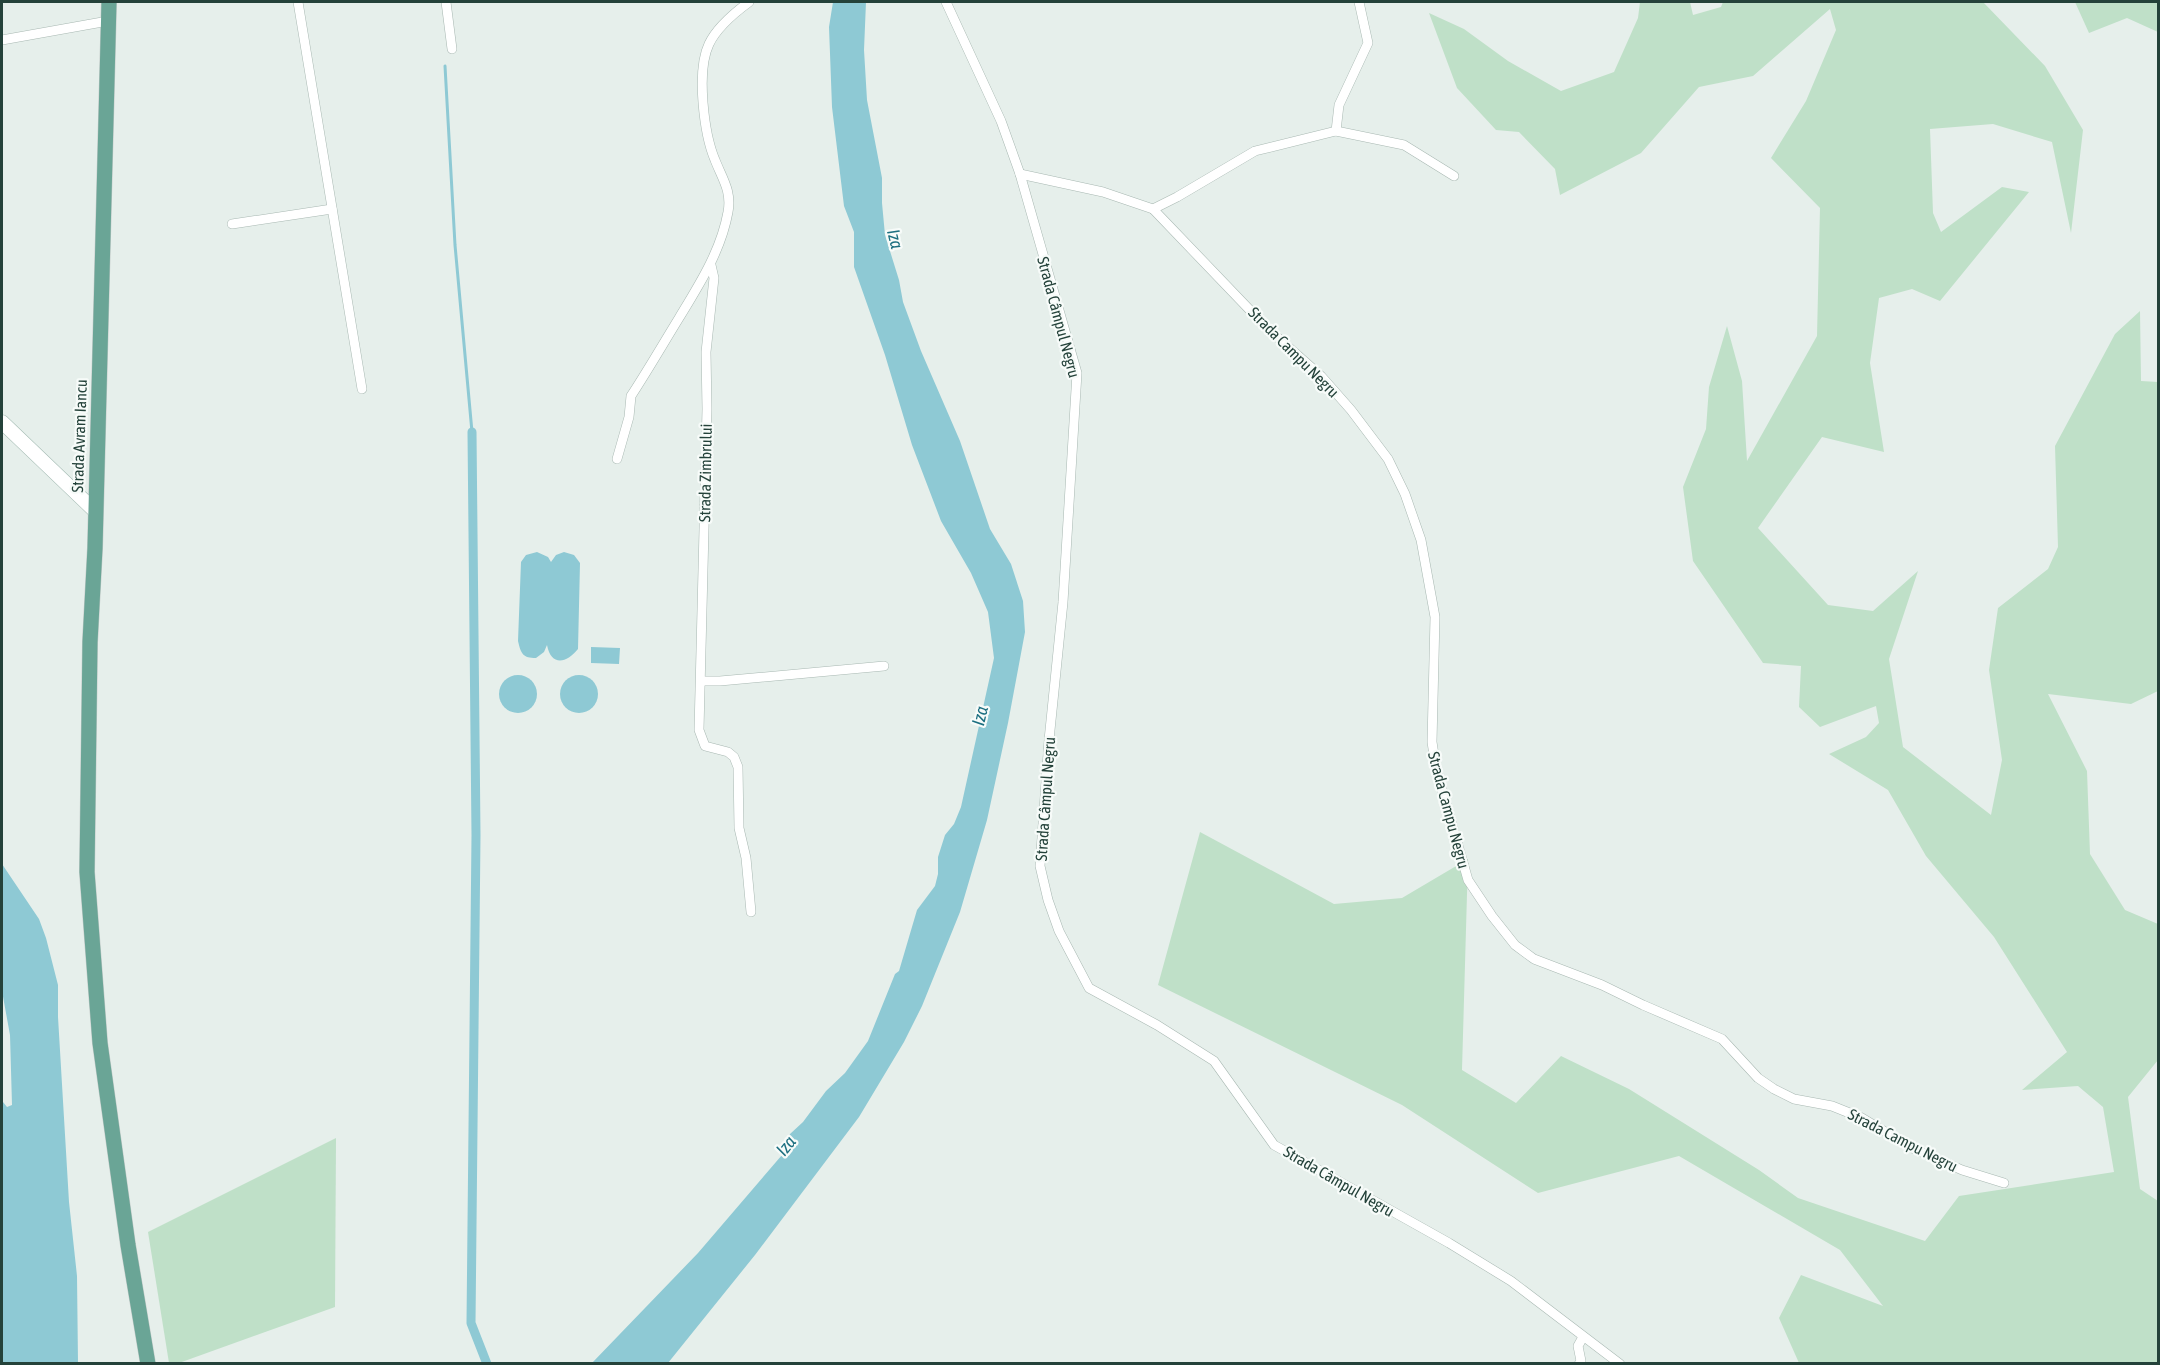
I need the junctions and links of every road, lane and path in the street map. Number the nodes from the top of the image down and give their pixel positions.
1 (109, 2) edge
2 (298, 2) edge
3 (446, 2) edge
4 (749, 2) edge
5 (946, 2) edge
6 (1359, 2) edge
7 (108, 21) junction
8 (2, 40) edge
9 (452, 50) dead end
10 (1336, 131) junction
11 (1020, 174) junction
12 (1454, 176) dead end
13 (332, 209) junction
14 (1153, 209) junction
15 (232, 224) dead end
16 (711, 265) junction
17 (362, 389) dead end
18 (2, 422) edge
19 (617, 459) dead end
20 (95, 511) junction
21 (884, 666) dead end
22 (701, 681) junction
23 (751, 912) dead end
24 (2004, 1183) dead end
25 (1583, 1337) junction
26 (148, 1364) edge
27 (1579, 1364) edge
28 (1620, 1364) edge

1 - 7 main road, Strada Avram Iancu
2 - 13 street
3 - 9 street
4 - 16 street, Strada Zimbrului
5 - 11 street, Strada Câmpul Negru
6 - 10 street
7 - 8 street
7 - 20 main road, Strada Avram Iancu
10 - 12 street
10 - 14 street
11 - 14 street, Strada Campu Negru
11 - 25 street, Strada Câmpul Negru
13 - 15 street
13 - 17 street
14 - 24 street, Strada Campu Negru
16 - 19 street, Strada Zimbrului
16 - 22 street, Strada Zimbrului
18 - 20 main road
20 - 26 main road, Strada Avram Iancu
21 - 22 street
22 - 23 street, Strada Zimbrului
25 - 27 street
25 - 28 street, Strada Câmpul Negru

